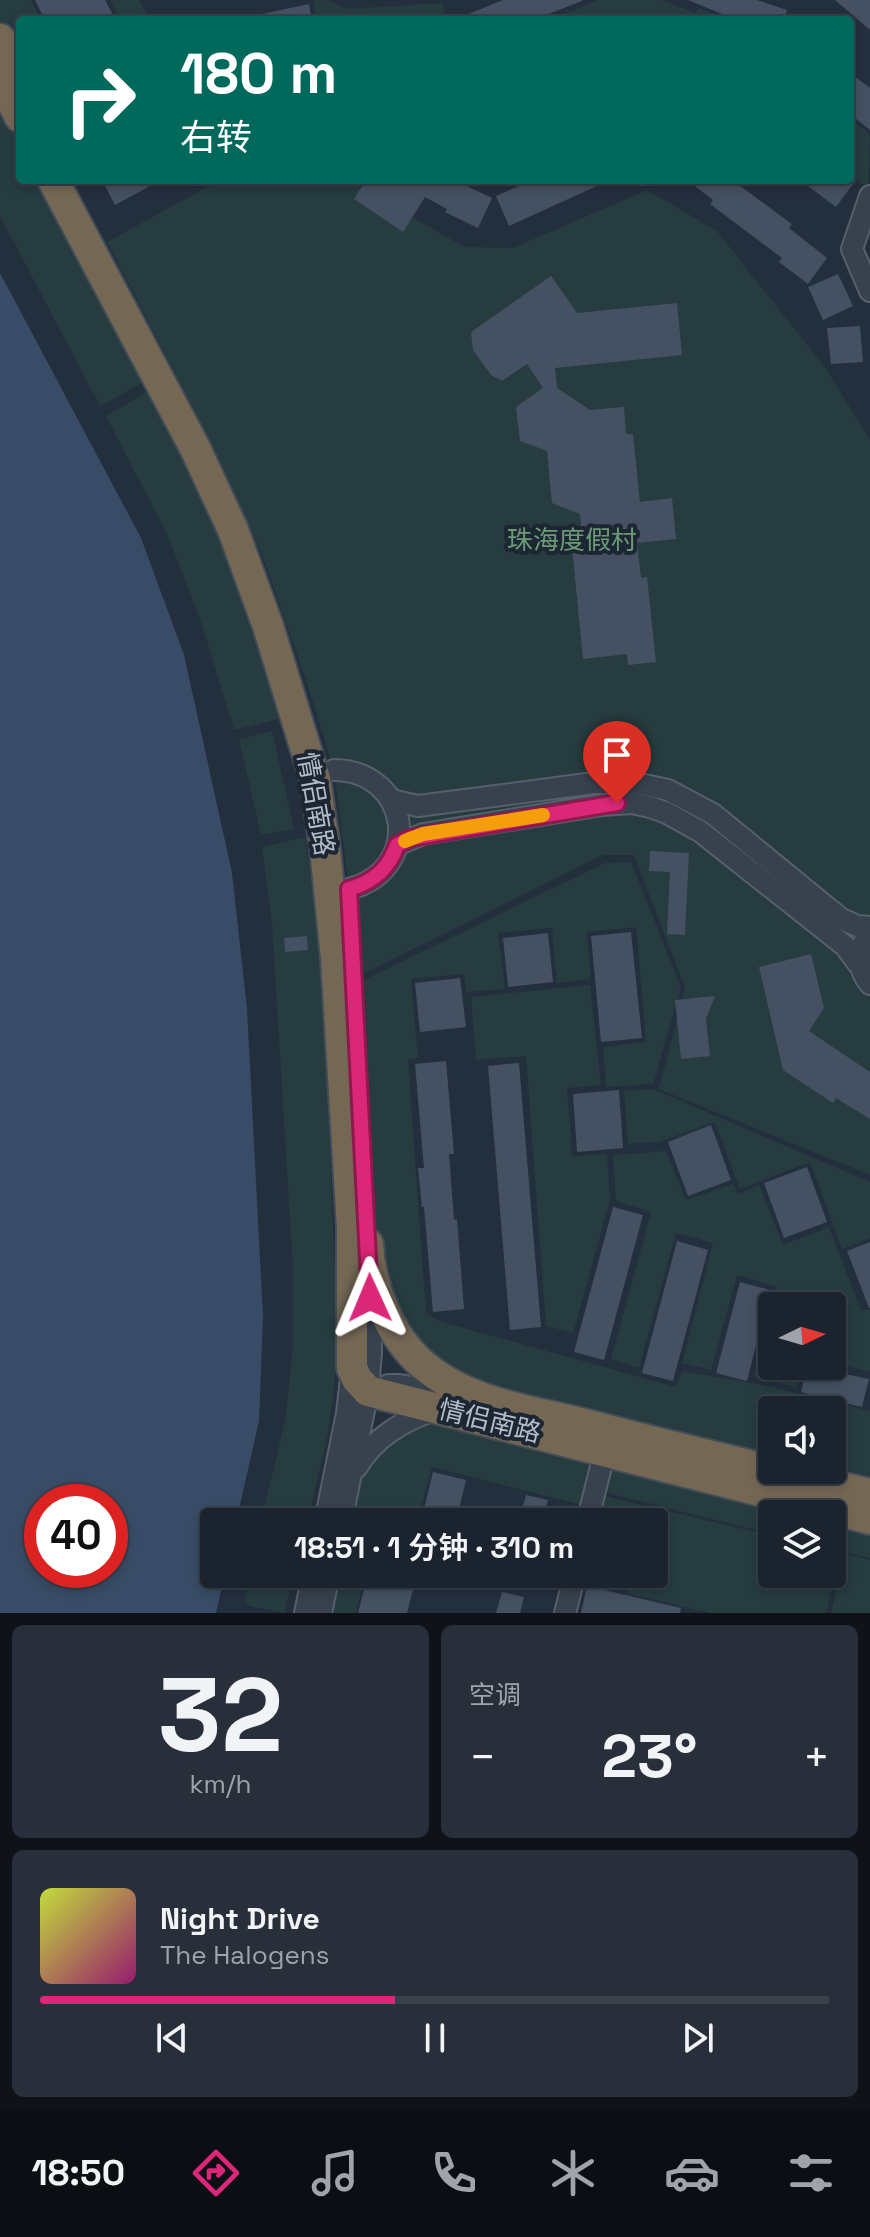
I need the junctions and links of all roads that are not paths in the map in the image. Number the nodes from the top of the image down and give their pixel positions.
1 (0, 39) edge
2 (16, 69) edge
3 (0, 79) edge
4 (16, 109) edge
5 (55, 184) edge
6 (76, 184) edge
7 (870, 196) edge
8 (870, 291) edge
9 (334, 770) junction
10 (391, 800) junction
11 (397, 845) junction
12 (349, 889) junction
13 (870, 930) edge
14 (865, 975) edge
15 (370, 1270) junction
16 (356, 1388) junction
17 (489, 1402) junction
18 (438, 1408) junction
19 (605, 1451) junction
20 (351, 1475) junction
21 (870, 1494) edge
22 (328, 1508) edge
23 (344, 1508) edge
24 (591, 1508) edge
25 (870, 1519) edge
26 (310, 1588) edge
27 (326, 1588) edge
28 (571, 1588) edge
29 (305, 1613) edge
30 (321, 1613) edge
31 (565, 1613) edge

1 - 2 highway
3 - 4 highway
5 - 16 highway, 情侣南路
6 - 9 highway, 情侣南路
7 - 8 street
9 - 10 street
9 - 12 highway, 情侣南路
10 - 11 street
10 - 13 street
11 - 12 street
11 - 14 street
12 - 15 highway, 情侣南路
13 - 14 street
15 - 16 street
15 - 17 highway, 情侣南路
16 - 17 street
16 - 18 highway, 情侣南路
16 - 20 street
16 - 22 street
17 - 21 highway, 情侣南路
18 - 19 highway, 情侣南路
18 - 20 street
19 - 24 street
19 - 25 highway, 情侣南路
20 - 23 street
26 - 29 street
27 - 30 street
28 - 31 street

